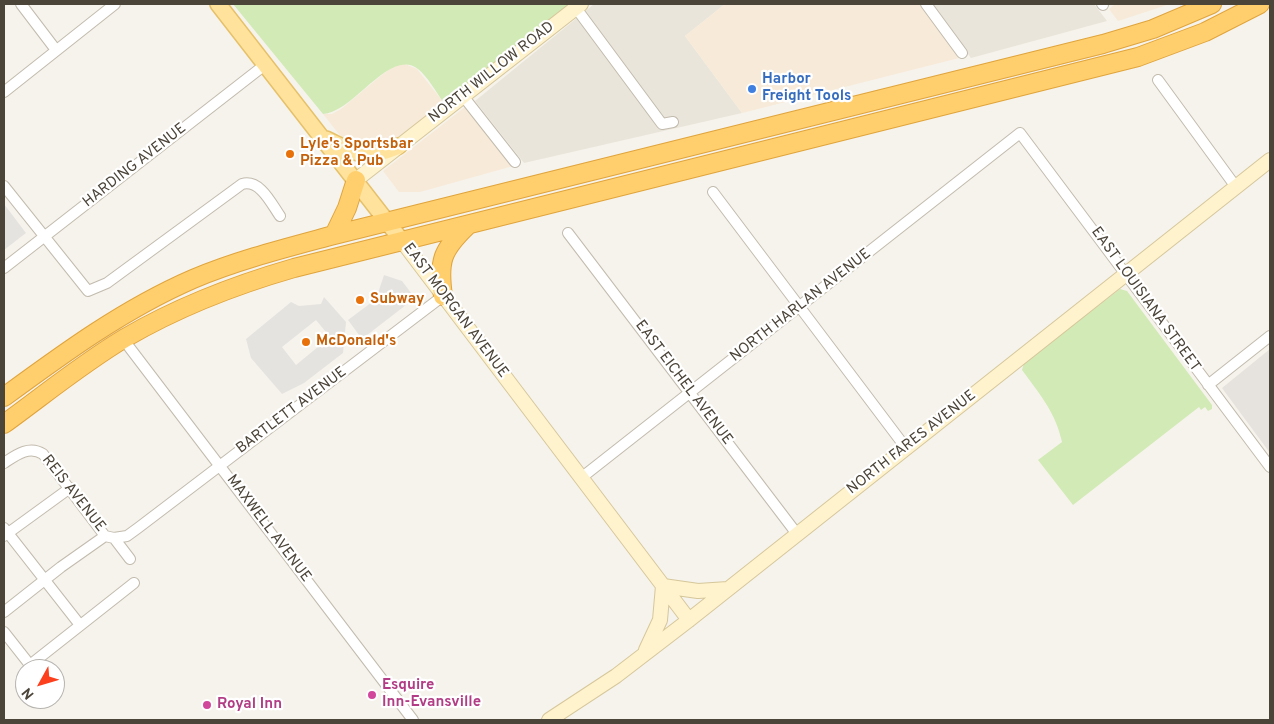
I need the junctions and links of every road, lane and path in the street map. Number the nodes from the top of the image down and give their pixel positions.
1 (21, 4) edge
2 (115, 4) edge
3 (218, 4) edge
4 (926, 4) edge
5 (1212, 4) edge
6 (1260, 4) edge
7 (578, 6) edge
8 (56, 50) junction
9 (962, 53) dead end
10 (266, 64) junction
11 (1158, 80) dead end
12 (4, 92) edge
13 (463, 96) junction
14 (673, 122) dead end
15 (1020, 133) joint
16 (324, 138) junction
17 (399, 146) junction
18 (1270, 160) edge
19 (516, 162) dead end
20 (356, 180) junction
21 (4, 186) edge
22 (1236, 187) junction
23 (713, 192) dead end
24 (280, 216) dead end
25 (388, 222) junction
26 (468, 225) junction
27 (568, 233) dead end
28 (334, 235) junction
29 (44, 236) junction
30 (402, 242) junction
31 (4, 268) edge
32 (1127, 274) junction
33 (443, 296) junction
34 (800, 306) junction
35 (1270, 336) edge
36 (124, 339) junction
37 (1208, 385) junction
38 (691, 393) junction
39 (4, 397) edge
40 (4, 424) edge
41 (906, 448) junction
42 (4, 463) edge
43 (220, 466) junction
44 (1270, 467) edge
45 (581, 478) junction
46 (70, 488) junction
47 (5, 532) edge
48 (797, 534) junction
49 (109, 537) junction
50 (130, 559) dead end
51 (45, 580) junction
52 (134, 583) dead end
53 (663, 586) junction
54 (729, 588) junction
55 (4, 612) edge
56 (689, 620) junction
57 (80, 625) junction
58 (4, 632) edge
59 (644, 655) junction
60 (413, 720) edge
61 (549, 720) edge

1 - 8 street
2 - 8 street
3 - 10 main road, EAST MORGAN AVENUE
4 - 9 street
5 - 25 highway
6 - 26 highway
7 - 13 street, NORTH WILLOW ROAD
7 - 14 street
8 - 12 street
10 - 16 main road, EAST MORGAN AVENUE
10 - 29 street, HARDING AVENUE
11 - 22 street
13 - 17 street, NORTH WILLOW ROAD
13 - 19 street
15 - 32 street, EAST LOUISIANA STREET
15 - 34 street, NORTH HARLAN AVENUE
16 - 17 main road
16 - 20 main road, EAST MORGAN AVENUE
17 - 20 street, NORTH WILLOW ROAD
18 - 22 street, NORTH FARES AVENUE
20 - 25 main road, EAST MORGAN AVENUE
20 - 28 highway
21 - 29 street
22 - 32 street, NORTH FARES AVENUE
23 - 34 street
24 - 29 street
25 - 28 highway
25 - 30 main road, EAST MORGAN AVENUE
26 - 30 highway
26 - 33 highway
27 - 38 street, EAST EICHEL AVENUE
28 - 39 highway
29 - 31 street, HARDING AVENUE
30 - 33 street, EAST MORGAN AVENUE
30 - 36 highway
32 - 37 street, EAST LOUISIANA STREET
32 - 41 street, NORTH FARES AVENUE
33 - 43 street, BARTLETT AVENUE
33 - 45 street, EAST MORGAN AVENUE
34 - 38 street, NORTH HARLAN AVENUE
34 - 41 street
35 - 37 street
36 - 40 highway
36 - 43 street, MAXWELL AVENUE
37 - 44 street, EAST LOUISIANA STREET
38 - 45 street, NORTH HARLAN AVENUE
38 - 48 street, EAST EICHEL AVENUE
41 - 48 street, NORTH FARES AVENUE
42 - 46 street, REIS AVENUE
43 - 49 street, BARTLETT AVENUE
43 - 60 street, MAXWELL AVENUE
45 - 53 street, EAST MORGAN AVENUE
46 - 47 street
46 - 49 street, REIS AVENUE
47 - 51 street
48 - 54 street, NORTH FARES AVENUE
49 - 50 street, REIS AVENUE
49 - 51 street, BARTLETT AVENUE
51 - 55 street, BARTLETT AVENUE
51 - 57 street
52 - 57 street
53 - 54 street
53 - 56 street, EAST MORGAN AVENUE
53 - 59 street
54 - 56 street, NORTH FARES AVENUE
56 - 59 street, NORTH FARES AVENUE
57 - 58 street
59 - 61 street, NORTH FARES AVENUE

